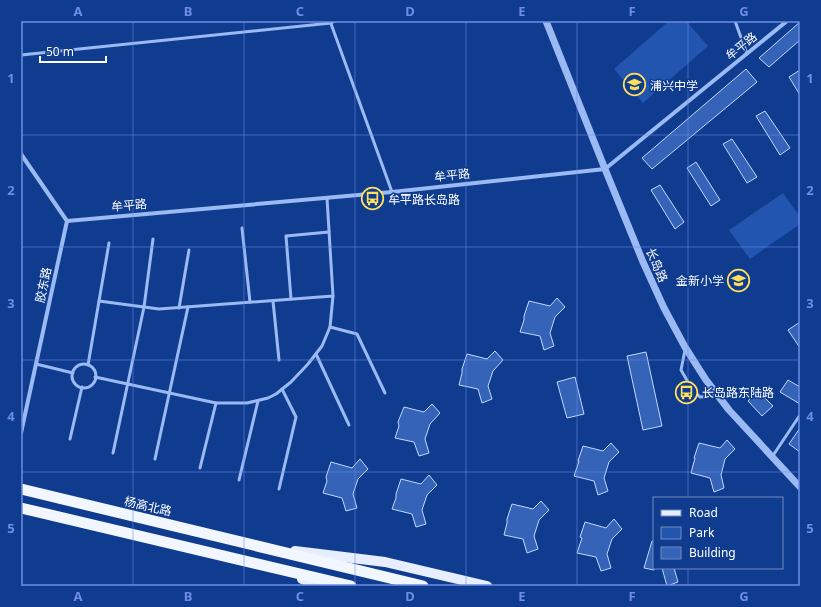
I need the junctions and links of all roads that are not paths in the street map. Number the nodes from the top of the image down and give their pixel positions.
1 (546, 21) edge
2 (735, 21) edge
3 (786, 21) edge
4 (332, 22) edge
5 (747, 54) junction
6 (21, 55) edge
7 (21, 154) edge
8 (605, 169) junction
9 (392, 192) junction
10 (327, 198) junction
11 (67, 221) junction
12 (242, 228) dead end
13 (329, 232) junction
14 (153, 240) dead end
15 (109, 243) dead end
16 (189, 250) dead end
17 (333, 296) junction
18 (291, 299) junction
19 (99, 301) junction
20 (273, 301) junction
21 (250, 302) junction
22 (144, 307) junction
23 (188, 307) junction
24 (179, 308) junction
25 (330, 327) junction
26 (685, 347) junction
27 (316, 354) junction
28 (279, 360) dead end
29 (36, 364) junction
30 (88, 365) junction
31 (73, 373) junction
32 (96, 377) junction
33 (128, 384) junction
34 (82, 387) junction
35 (282, 389) junction
36 (169, 393) junction
37 (385, 393) dead end
38 (718, 396) junction
39 (258, 400) junction
40 (216, 404) junction
41 (800, 415) edge
42 (349, 425) dead end
43 (21, 433) edge
44 (70, 439) dead end
45 (113, 453) dead end
46 (772, 457) junction
47 (155, 459) dead end
48 (200, 468) dead end
49 (239, 480) dead end
50 (800, 487) edge
51 (21, 489) edge
52 (279, 489) dead end
53 (21, 508) edge
54 (268, 548) junction
55 (264, 565) junction
56 (322, 586) edge
57 (351, 586) edge
58 (423, 586) edge
59 (487, 586) edge

1 - 8 street, 长岛路
2 - 5 lane
3 - 5 street, 牟平路
4 - 6 lane
4 - 9 lane
5 - 8 street, 牟平路
7 - 11 street
8 - 9 street, 牟平路
8 - 26 street, 长岛路
9 - 10 street, 牟平路
10 - 11 street, 牟平路
10 - 13 lane
11 - 29 street, 胶东路
12 - 21 lane
13 - 17 lane
13 - 18 lane
14 - 22 lane
15 - 19 lane
16 - 24 lane
17 - 18 lane
17 - 25 lane
18 - 20 lane
19 - 22 lane
19 - 30 lane
20 - 21 lane
20 - 28 lane
21 - 23 lane
22 - 24 lane
22 - 33 lane
23 - 24 lane
23 - 36 lane
25 - 27 lane
25 - 37 lane
26 - 38 street, 长岛路
26 - 38 lane
27 - 35 lane
27 - 42 lane
29 - 31 lane
29 - 43 street, 胶东路
30 - 31 lane
30 - 32 lane
31 - 34 lane
32 - 33 lane
32 - 34 lane
33 - 36 lane
33 - 45 lane
34 - 44 lane
35 - 39 lane
35 - 52 lane
36 - 40 lane
36 - 47 lane
38 - 46 street, 长岛路
39 - 40 lane
39 - 49 lane
40 - 48 lane
41 - 46 lane
46 - 50 street, 长岛路
51 - 54 highway, 杨高北路
53 - 55 highway
54 - 58 highway, 杨高北路
54 - 59 main road, 杨高北路
55 - 56 main road
55 - 57 highway

